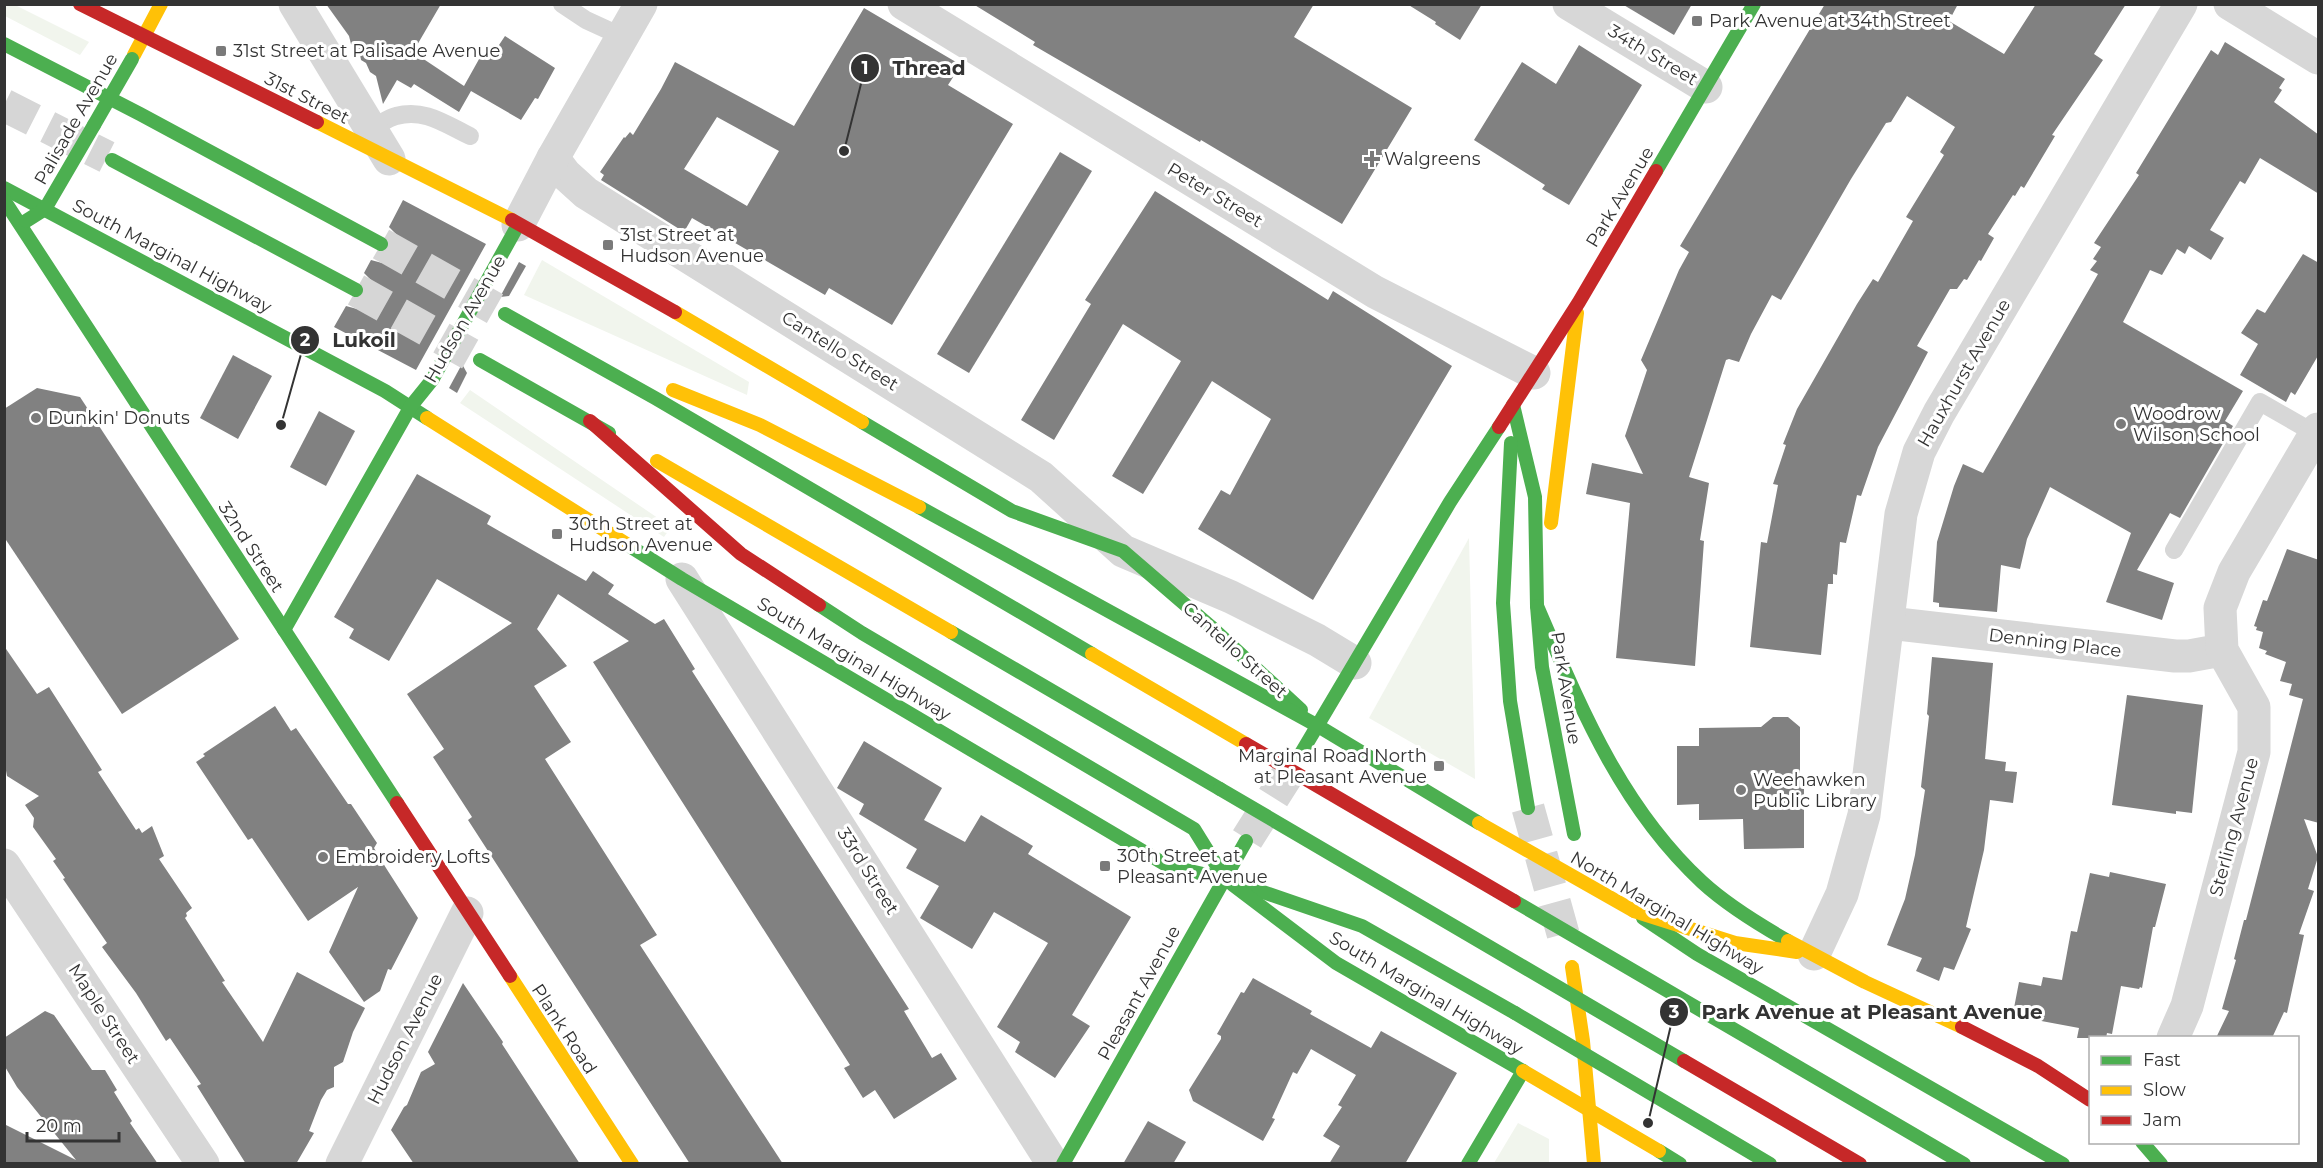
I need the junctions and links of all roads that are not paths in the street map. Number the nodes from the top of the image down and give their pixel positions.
1 (80, 4) edge
2 (162, 4) edge
3 (295, 4) edge
4 (562, 4) edge
5 (641, 4) edge
6 (904, 4) edge
7 (1569, 4) edge
8 (1754, 4) edge
9 (2181, 4) edge
10 (2230, 4) edge
11 (144, 36) junction
12 (623, 37) junction
13 (4, 44) edge
14 (2319, 58) edge
15 (1706, 87) junction
16 (371, 128) junction
17 (470, 136) dead end
18 (553, 158) junction
19 (389, 159) junction
20 (112, 160) tunnel mouth
21 (4, 188) edge
22 (4, 200) edge
23 (45, 209) junction
24 (20, 224) junction
25 (518, 225) junction
26 (4, 235) edge
27 (381, 244) tunnel mouth
28 (356, 290) tunnel mouth
29 (1579, 302) junction
30 (505, 314) tunnel mouth
31 (562, 346) junction
32 (480, 360) tunnel mouth
33 (1533, 373) junction
34 (1513, 405) junction
35 (411, 406) junction
36 (590, 422) junction
37 (2317, 431) edge
38 (2174, 550) dead end
39 (1123, 551) junction
40 (682, 579) junction
41 (1537, 606) junction
42 (1889, 623) junction
43 (284, 630) junction
44 (2222, 650) junction
45 (1355, 663) junction
46 (1318, 726) junction
47 (1300, 755) tunnel mouth
48 (1528, 808) tunnel mouth
49 (1574, 834) dead end
50 (1246, 841) tunnel mouth
51 (4, 865) edge
52 (1224, 879) junction
53 (1634, 911) junction
54 (467, 914) junction
55 (1814, 954) junction
56 (1572, 967) dead end
57 (2174, 1036) edge
58 (1523, 1071) junction
59 (2089, 1099) edge
60 (2145, 1145) edge
61 (202, 1164) edge
62 (342, 1164) edge
63 (632, 1164) edge
64 (1053, 1164) edge
65 (1063, 1164) edge
66 (1468, 1164) edge
67 (1594, 1164) edge
68 (1680, 1164) edge
69 (1770, 1164) edge
70 (1860, 1164) edge
71 (1964, 1164) edge
72 (2063, 1164) edge
73 (2161, 1164) edge

1 - 11 main road, 31st Street
2 - 11 main road, Palisade Avenue
3 - 16 street
4 - 12 lane
5 - 12 street, Hudson Avenue
6 - 33 street, Peter Street
7 - 15 street, 34th Street
8 - 15 main road, Park Avenue
9 - 42 street, Hauxhurst Avenue
10 - 14 street
11 - 19 main road, 31st Street
11 - 23 main road, Palisade Avenue, bridge
12 - 18 street, Hudson Avenue
13 - 27 main road
15 - 29 main road, Park Avenue
16 - 17 lane
16 - 19 street
18 - 25 street, Hudson Avenue
18 - 39 street, Cantello Street
19 - 25 main road, 31st Street
20 - 28 main road
21 - 23 main road, South Marginal Highway
22 - 24 main road, 32nd Street
23 - 24 main road, Palisade Avenue
23 - 35 main road, South Marginal Highway
24 - 26 main road, Palisade Avenue
24 - 43 main road, 32nd Street
25 - 35 main road, Hudson Avenue
25 - 39 main road, Cantello Street
29 - 33 main road, Park Avenue
29 - 41 main road
30 - 31 main road
31 - 46 main road
31 - 71 main road, bridge
32 - 36 main road
33 - 34 main road, Park Avenue
34 - 41 main road, Park Avenue
34 - 45 main road, Park Avenue
34 - 48 main road, Park Avenue
35 - 40 main road, South Marginal Highway
35 - 43 main road, Hudson Avenue
36 - 52 main road
36 - 70 main road, bridge
37 - 38 lane
37 - 44 street, Sterling Avenue
39 - 45 street, Cantello Street
39 - 46 main road, Cantello Street
40 - 52 main road, South Marginal Highway
40 - 64 street, 33rd Street
41 - 49 main road, Park Avenue
41 - 55 main road
42 - 44 street, Denning Place
42 - 55 street, Hauxhurst Avenue
43 - 54 main road, 32nd Street
44 - 57 street, Sterling Avenue
45 - 46 main road, Park Avenue
46 - 47 main road
46 - 53 main road, North Marginal Highway, bridge
50 - 52 main road, Pleasant Avenue
51 - 61 street, Maple Street
52 - 58 main road, South Marginal Highway
52 - 65 main road, Pleasant Avenue
52 - 69 main road, bridge
53 - 55 main road
53 - 72 main road, North Marginal Highway
54 - 62 street, Hudson Avenue
54 - 63 main road, Plank Road
55 - 59 main road
56 - 67 main road
58 - 66 main road
58 - 68 main road, South Marginal Highway, bridge
60 - 73 main road

